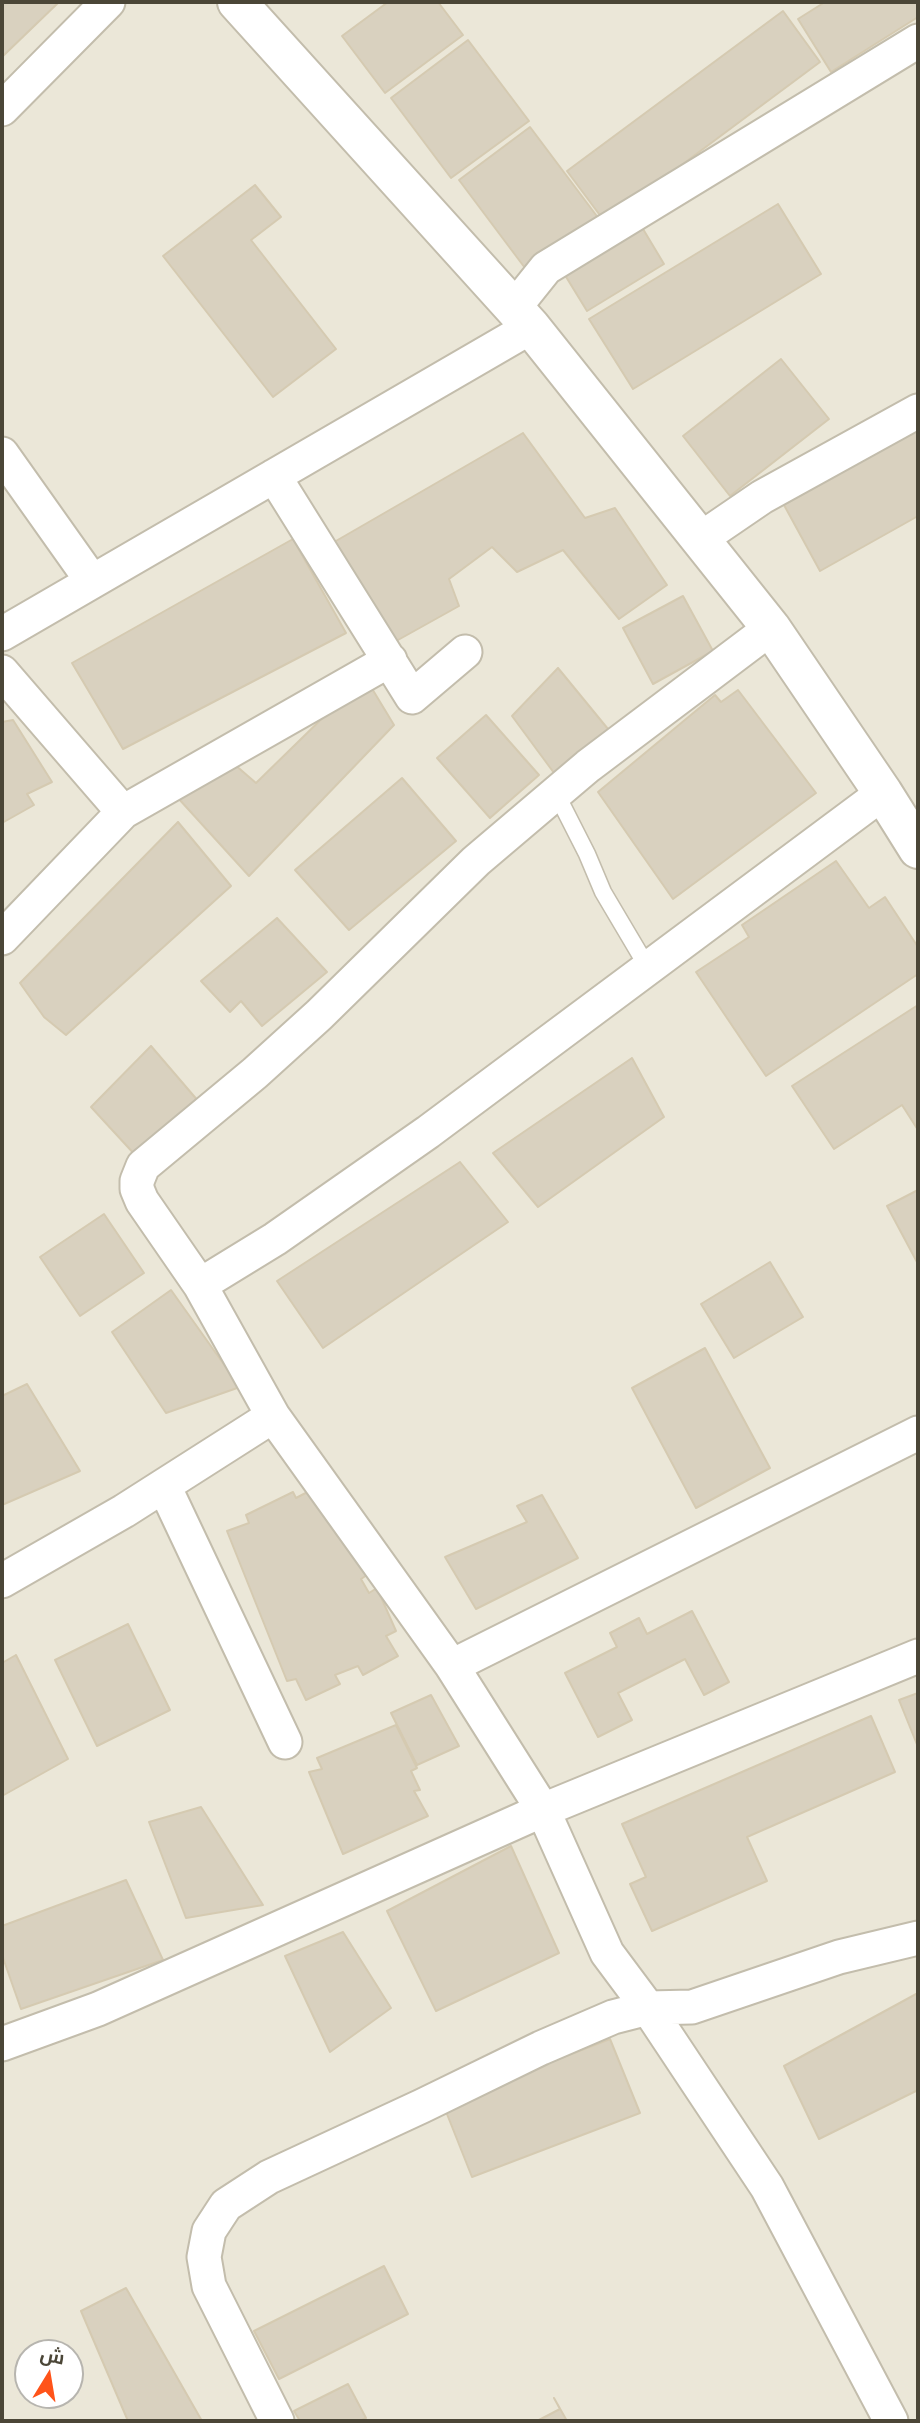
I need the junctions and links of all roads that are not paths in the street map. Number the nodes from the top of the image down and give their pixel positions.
1 (108, 2) edge
2 (237, 2) edge
3 (918, 41) edge
4 (2, 108) edge
5 (522, 318) junction
6 (918, 411) edge
7 (2, 454) edge
8 (274, 476) junction
9 (699, 540) junction
10 (92, 582) junction
11 (771, 628) junction
12 (2, 634) edge
13 (465, 652) dead end
14 (390, 660) junction
15 (2, 672) edge
16 (556, 793) junction
17 (883, 793) junction
18 (122, 812) junction
19 (918, 849) edge
20 (2, 938) edge
21 (648, 968) junction
22 (200, 1285) junction
23 (273, 1416) junction
24 (918, 1433) edge
25 (164, 1486) junction
26 (2, 1581) edge
27 (918, 1656) edge
28 (452, 1666) junction
29 (285, 1742) dead end
30 (543, 1810) junction
31 (918, 1938) edge
32 (648, 2008) junction
33 (2, 2044) edge
34 (277, 2421) edge
35 (891, 2421) edge

1 - 4 street
2 - 5 street
3 - 5 street
5 - 8 street
5 - 9 street
6 - 9 street
7 - 10 street
8 - 10 street
8 - 14 street
9 - 11 street
10 - 12 street
11 - 16 street
11 - 17 street
13 - 14 street
14 - 18 street
15 - 18 street
16 - 21 lane
16 - 22 street
17 - 19 street
17 - 21 street
18 - 20 street
21 - 22 street
22 - 23 street
23 - 25 street
23 - 28 street
24 - 28 street
25 - 26 street
25 - 29 street
27 - 30 street
28 - 30 street
30 - 32 street
30 - 33 street
31 - 32 street
32 - 34 street
32 - 35 street

